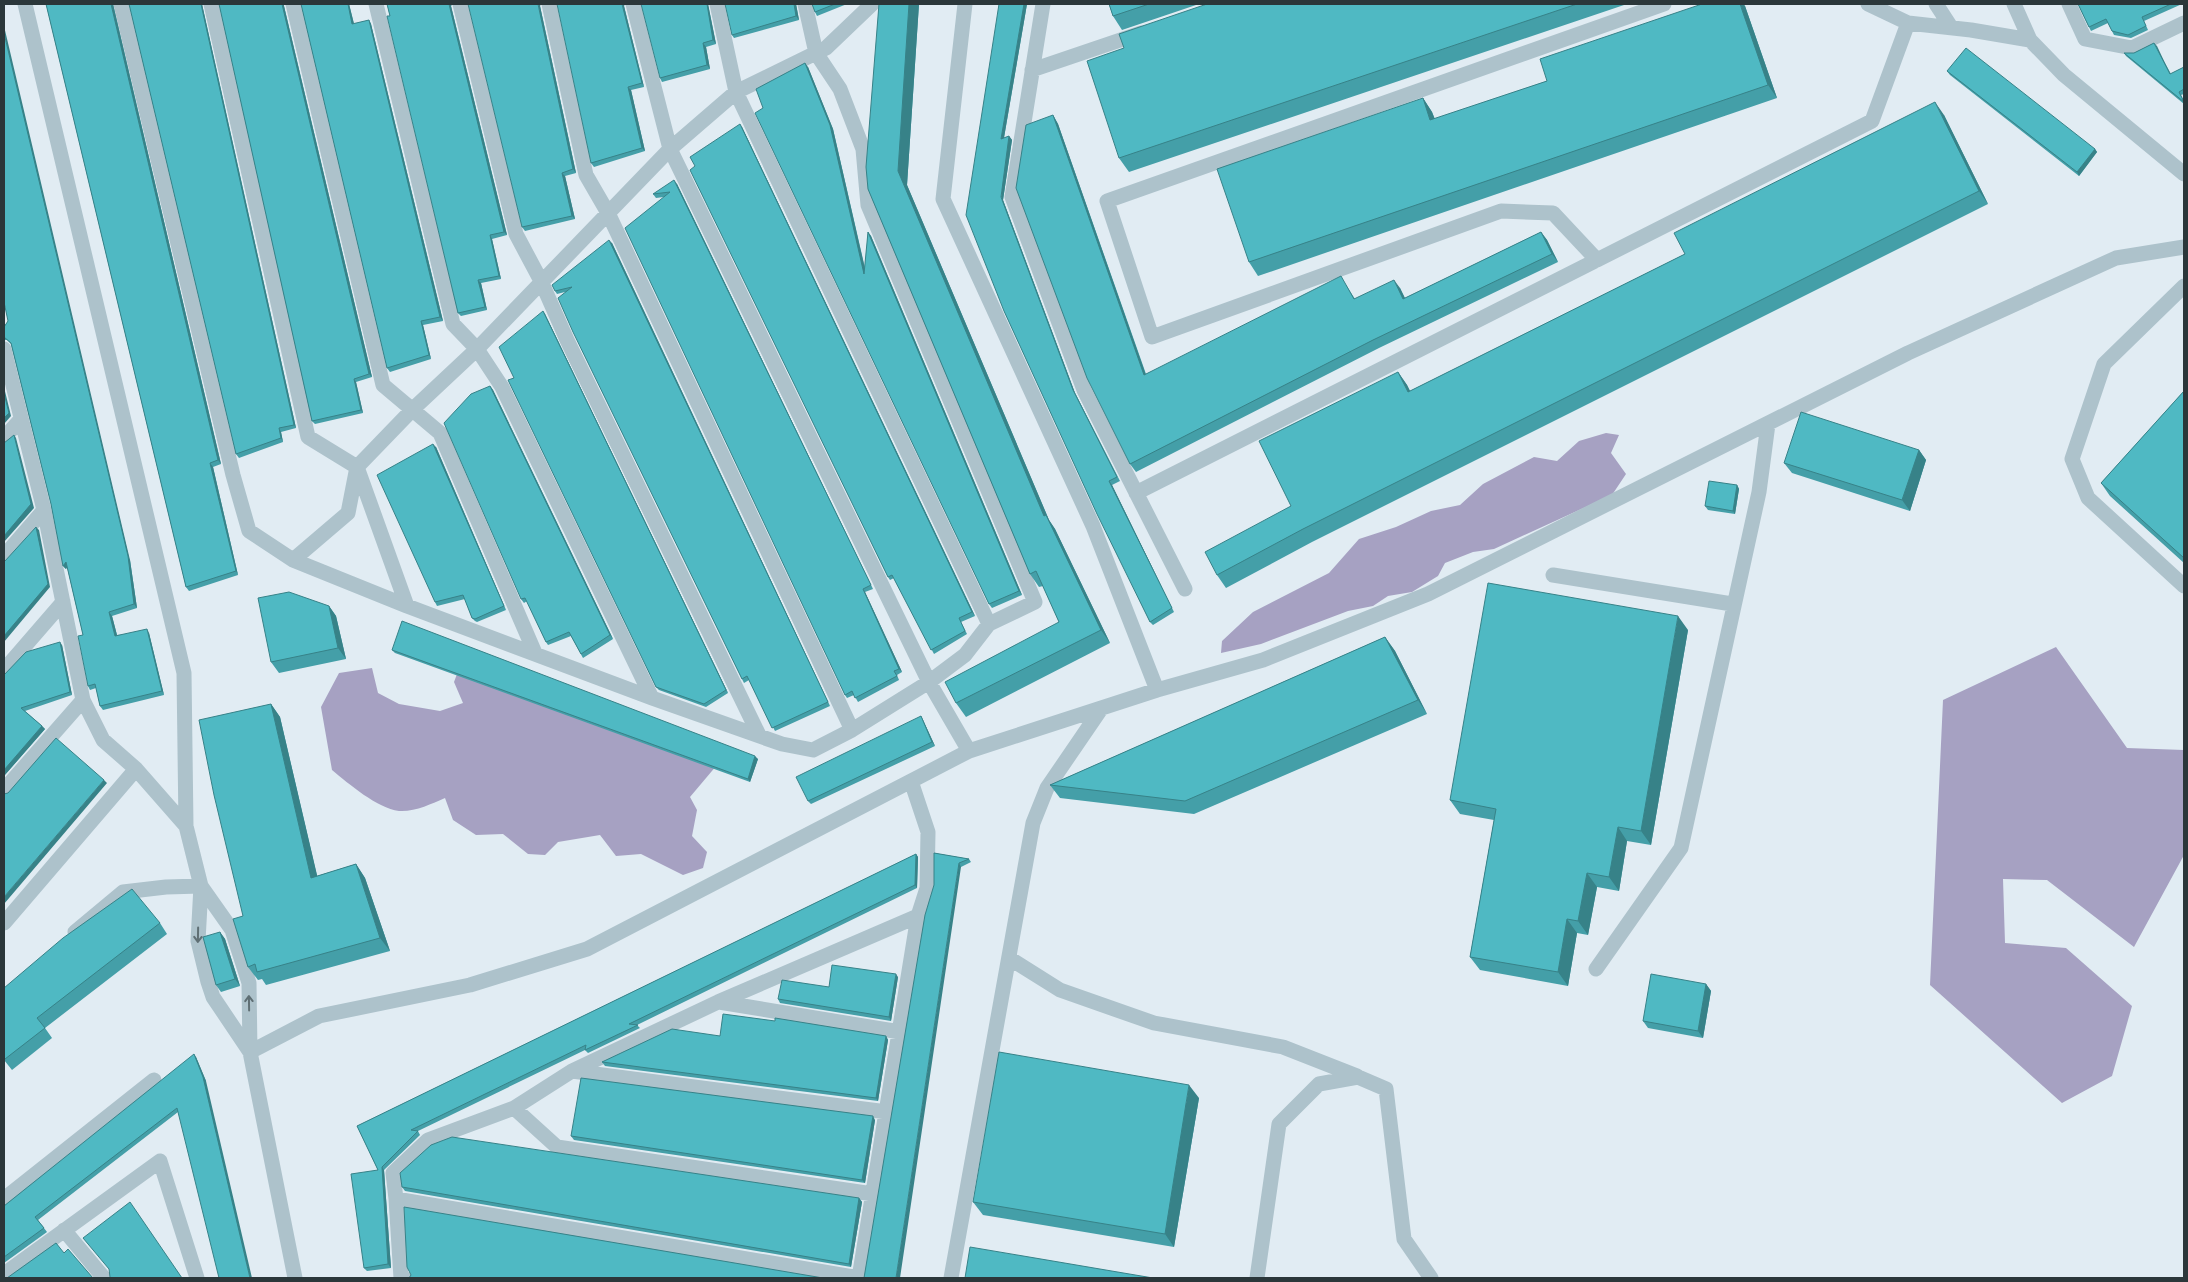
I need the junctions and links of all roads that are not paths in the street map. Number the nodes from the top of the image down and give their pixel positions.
1 (24, 4) edge
2 (121, 4) edge
3 (211, 4) edge
4 (293, 4) edge
5 (376, 4) edge
6 (460, 4) edge
7 (549, 4) edge
8 (633, 4) edge
9 (717, 4) edge
10 (805, 4) edge
11 (872, 4) edge
12 (965, 4) edge
13 (1043, 4) edge
14 (1664, 4) edge
15 (1868, 4) edge
16 (1936, 4) edge
17 (2014, 4) edge
18 (2069, 4) edge
19 (1908, 23) junction
20 (2184, 23) edge
21 (1951, 28) junction
22 (1153, 29) edge
23 (2030, 40) junction
24 (816, 53) junction
25 (1032, 70) junction
26 (736, 92) junction
27 (670, 149) junction
28 (2184, 174) edge
29 (608, 213) junction
30 (2184, 247) edge
31 (1597, 260) junction
32 (542, 281) junction
33 (2184, 286) edge
34 (4, 349) edge
35 (478, 349) junction
36 (413, 409) junction
37 (21, 419) junction
38 (1768, 424) junction
39 (4, 438) edge
40 (357, 467) junction
41 (1136, 493) junction
42 (44, 510) junction
43 (4, 556) edge
44 (293, 560) junction
45 (1553, 575) dead end
46 (2184, 586) edge
47 (1185, 589) dead end
48 (63, 602) junction
49 (1732, 604) junction
50 (407, 606) junction
51 (989, 624) junction
52 (535, 653) junction
53 (4, 670) edge
54 (929, 682) junction
55 (1156, 690) junction
56 (652, 698) junction
57 (83, 700) junction
58 (1101, 709) junction
59 (852, 730) junction
60 (759, 735) junction
61 (969, 751) junction
62 (136, 769) junction
63 (911, 781) junction
64 (4, 790) edge
65 (186, 826) junction
66 (201, 886) junction
67 (918, 916) junction
68 (4, 923) edge
69 (62, 942) edge
70 (1009, 958) junction
71 (1596, 969) dead end
72 (718, 1002) junction
73 (900, 1032) junction
74 (250, 1052) junction
75 (572, 1071) junction
76 (1358, 1077) junction
77 (154, 1080) dead end
78 (514, 1108) junction
79 (887, 1112) junction
80 (873, 1194) junction
81 (4, 1199) edge
82 (396, 1199) junction
83 (64, 1230) junction
84 (4, 1274) edge
85 (104, 1278) edge
86 (197, 1278) edge
87 (296, 1278) edge
88 (404, 1278) edge
89 (859, 1278) edge
90 (951, 1278) edge
91 (1257, 1278) edge
92 (1431, 1278) edge

1 - 65 lane
2 - 44 lane
3 - 40 lane
4 - 36 lane
5 - 35 lane
6 - 32 lane
7 - 29 lane
8 - 27 lane
9 - 26 lane
10 - 24 lane
11 - 24 lane
12 - 55 lane
13 - 25 lane
14 - 31 lane
15 - 19 lane
16 - 21 lane
17 - 23 lane
18 - 20 lane
19 - 21 lane
19 - 31 lane
21 - 23 lane
22 - 25 lane
23 - 28 lane
24 - 26 lane
24 - 51 lane
25 - 41 lane
26 - 27 lane
26 - 51 lane
27 - 29 lane
27 - 54 lane
29 - 32 lane
29 - 59 lane
30 - 38 lane
31 - 41 lane
32 - 35 lane
32 - 60 lane
33 - 46 lane
34 - 37 lane
35 - 36 lane
35 - 56 lane
36 - 40 lane
36 - 52 lane
37 - 39 lane
37 - 42 lane
38 - 49 lane
38 - 55 lane
40 - 44 lane
40 - 50 lane
41 - 47 lane
42 - 43 lane
42 - 48 lane
44 - 50 lane
45 - 49 lane
48 - 53 lane
48 - 57 lane
49 - 71 lane
50 - 52 lane
51 - 54 lane
52 - 56 lane
54 - 59 lane
54 - 61 lane
55 - 58 lane
56 - 60 lane
57 - 62 lane
57 - 64 lane
58 - 61 lane
58 - 70 lane
59 - 60 lane
61 - 63 lane
62 - 65 lane
62 - 68 lane
63 - 67 lane
63 - 74 lane
65 - 66 lane
66 - 69 lane
74 -> 66 lane
66 -> 74 lane
67 - 72 lane
67 - 73 lane
70 - 76 lane
70 - 90 lane
72 - 73 lane
72 - 75 lane
73 - 79 lane
74 - 87 lane
75 - 78 lane
75 - 79 lane
76 - 91 lane
76 - 92 lane
77 - 81 lane
78 - 80 lane
78 - 82 lane
79 - 80 lane
80 - 89 lane
82 - 88 lane
82 - 89 lane
83 - 84 lane
83 - 85 lane
83 - 86 lane

